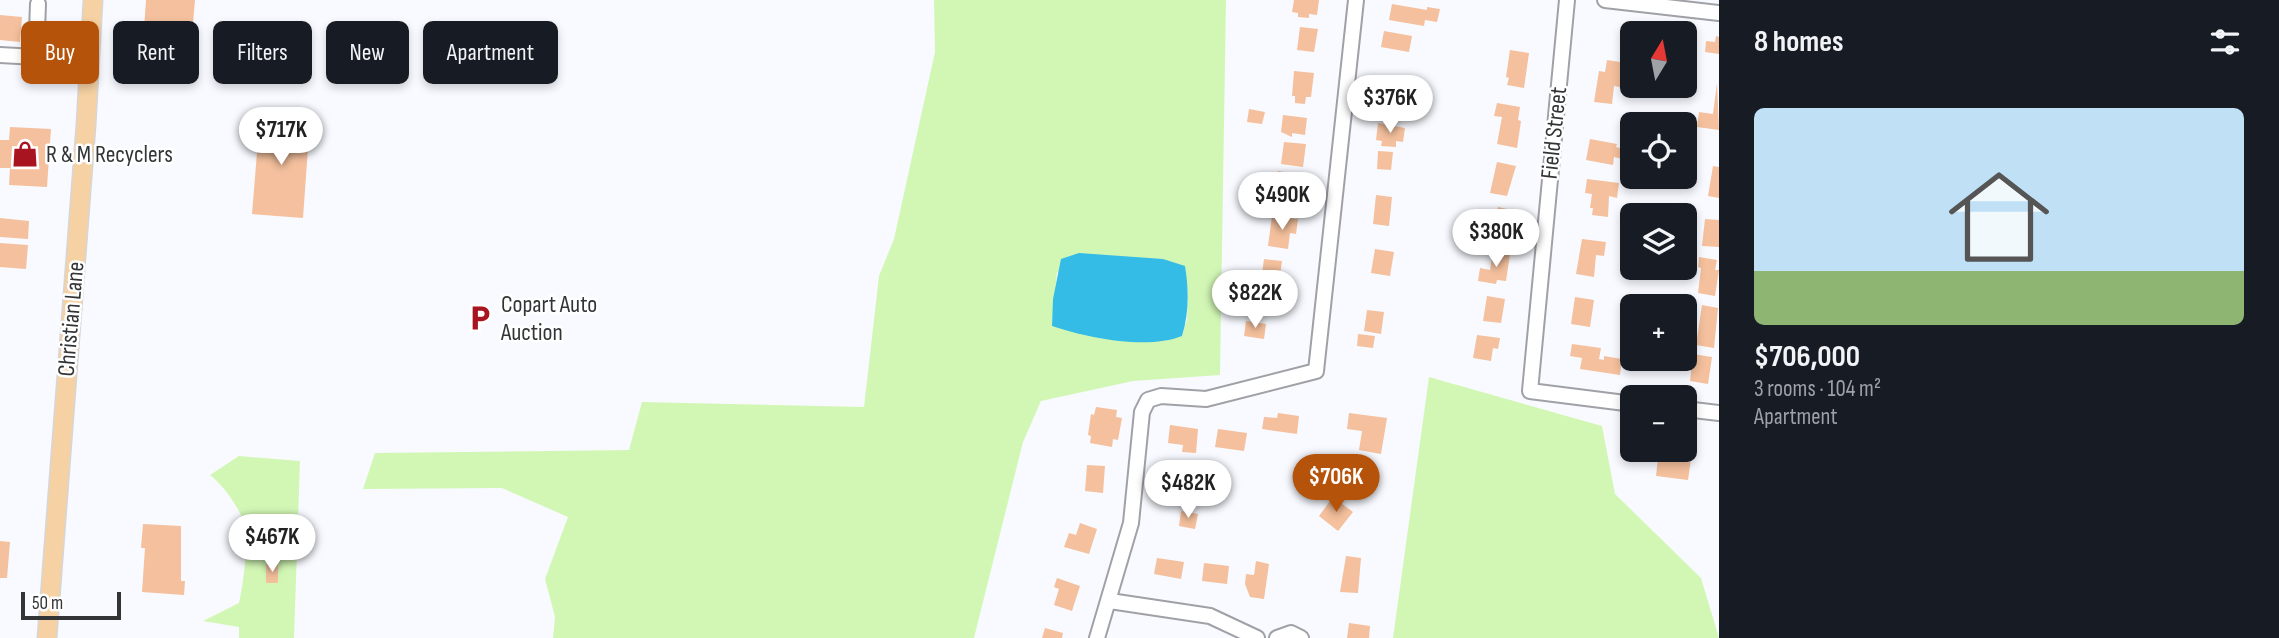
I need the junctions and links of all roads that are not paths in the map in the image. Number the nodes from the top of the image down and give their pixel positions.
1 (93, 0) edge
2 (1356, 0) edge
3 (1567, 0) edge
4 (1605, 0) edge
5 (38, 4) dead end
6 (1719, 13) edge
7 (37, 21) edge
8 (92, 21) edge
9 (0, 55) edge
10 (21, 56) edge
11 (87, 84) edge
12 (1620, 403) edge
13 (1697, 410) edge
14 (1719, 412) edge
15 (1110, 601) junction
16 (47, 638) edge
17 (1097, 638) edge
18 (1257, 638) edge
19 (1277, 638) edge
20 (1301, 638) edge

1 - 8 main road, Christian Lane
2 - 15 street
3 - 12 street, Field Street
4 - 6 street
5 - 7 street
9 - 10 street
11 - 16 main road, Christian Lane
13 - 14 street
15 - 17 street
15 - 18 street
19 - 20 street

